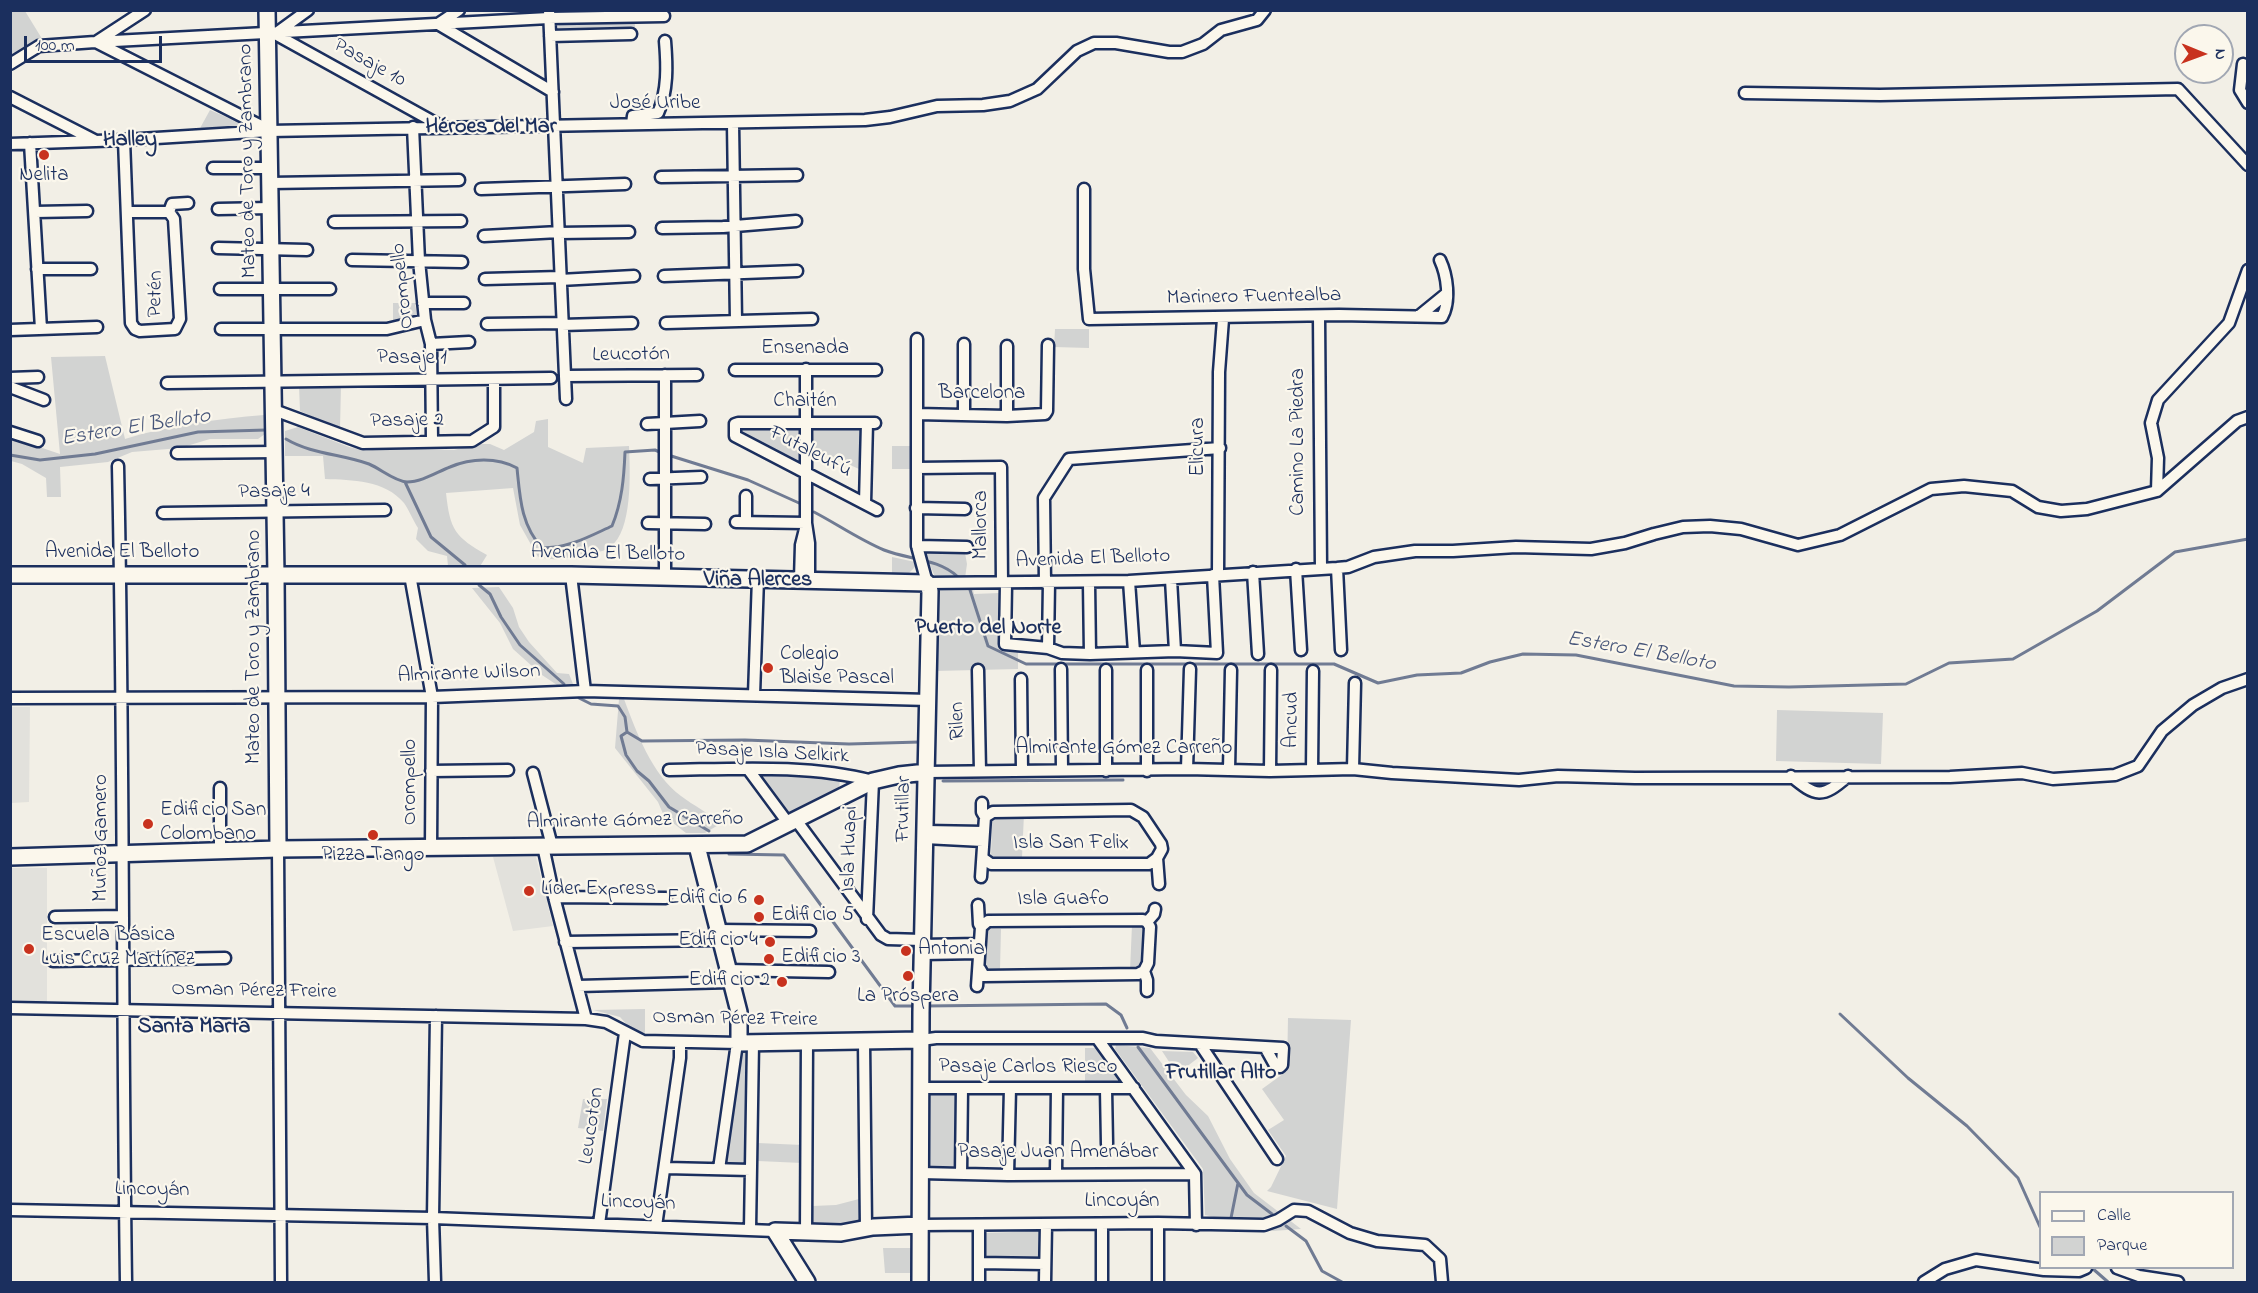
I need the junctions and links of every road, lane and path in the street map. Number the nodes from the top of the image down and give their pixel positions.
1 (145, 10) edge
2 (267, 10) edge
3 (308, 10) edge
4 (459, 10) edge
5 (1265, 10) edge
6 (549, 14) edge
7 (641, 14) edge
8 (664, 16) dead end
9 (438, 24) junction
10 (271, 34) junction
11 (631, 34) dead end
12 (550, 36) junction
13 (665, 41) dead end
14 (95, 42) junction
15 (10, 64) edge
16 (2243, 64) dead end
17 (552, 92) junction
18 (1745, 93) dead end
19 (10, 97) edge
20 (2247, 103) edge
21 (632, 124) junction
22 (733, 124) junction
23 (554, 126) junction
24 (413, 128) junction
25 (444, 128) junction
26 (270, 131) junction
27 (124, 140) junction
28 (97, 141) junction
29 (30, 143) junction
30 (10, 144) edge
31 (2247, 165) edge
32 (213, 168) dead end
33 (270, 175) junction
34 (797, 175) dead end
35 (735, 176) junction
36 (661, 177) dead end
37 (416, 180) junction
38 (459, 180) dead end
39 (625, 184) dead end
40 (556, 186) junction
41 (481, 189) dead end
42 (1084, 189) dead end
43 (188, 203) dead end
44 (271, 208) junction
45 (218, 209) dead end
46 (87, 211) dead end
47 (35, 212) junction
48 (128, 212) junction
49 (169, 212) junction
50 (418, 220) junction
51 (461, 220) dead end
52 (796, 221) dead end
53 (334, 222) dead end
54 (735, 225) junction
55 (662, 228) dead end
56 (558, 232) junction
57 (629, 232) dead end
58 (484, 236) dead end
59 (218, 248) dead end
60 (271, 248) junction
61 (307, 250) dead end
62 (352, 260) dead end
63 (1440, 260) dead end
64 (419, 261) junction
65 (462, 262) dead end
66 (37, 269) junction
67 (91, 269) dead end
68 (2247, 270) edge
69 (797, 271) dead end
70 (736, 274) junction
71 (634, 276) dead end
72 (664, 276) dead end
73 (560, 278) junction
74 (485, 279) dead end
75 (220, 289) dead end
76 (272, 289) junction
77 (330, 289) dead end
78 (423, 303) junction
79 (464, 303) dead end
80 (1319, 316) junction
81 (812, 319) dead end
82 (1223, 319) junction
83 (425, 320) junction
84 (736, 321) junction
85 (632, 323) dead end
86 (666, 323) dead end
87 (487, 324) dead end
88 (562, 324) junction
89 (97, 327) dead end
90 (41, 329) junction
91 (221, 329) dead end
92 (10, 330) edge
93 (273, 330) junction
94 (917, 339) dead end
95 (469, 342) dead end
96 (431, 344) junction
97 (964, 344) dead end
98 (1048, 345) dead end
99 (1007, 346) dead end
100 (806, 369) junction
101 (735, 370) dead end
102 (876, 370) dead end
103 (665, 375) junction
104 (697, 375) dead end
105 (565, 376) junction
106 (10, 378) edge
107 (551, 378) dead end
108 (494, 379) junction
109 (273, 380) junction
110 (430, 380) junction
111 (167, 383) dead end
112 (10, 387) edge
113 (566, 399) dead end
114 (274, 410) junction
115 (917, 414) junction
116 (964, 415) junction
117 (1006, 416) junction
118 (2247, 417) edge
119 (700, 421) dead end
120 (806, 422) junction
121 (665, 423) junction
122 (646, 424) dead end
123 (735, 424) joint
124 (10, 432) edge
125 (38, 441) dead end
126 (432, 441) junction
127 (1220, 448) junction
128 (275, 452) junction
129 (177, 453) dead end
130 (118, 466) dead end
131 (917, 468) junction
132 (806, 473) junction
133 (701, 477) dead end
134 (666, 478) junction
135 (650, 479) dead end
136 (2157, 491) junction
137 (746, 496) dead end
138 (865, 503) junction
139 (916, 508) junction
140 (965, 509) dead end
141 (385, 510) dead end
142 (877, 510) dead end
143 (276, 512) junction
144 (163, 513) dead end
145 (648, 523) dead end
146 (665, 523) junction
147 (806, 523) junction
148 (705, 524) dead end
149 (967, 547) dead end
150 (919, 555) junction
151 (1321, 568) junction
152 (1343, 568) junction
153 (1296, 569) junction
154 (1253, 572) junction
155 (10, 575) edge
156 (120, 575) junction
157 (276, 575) junction
158 (410, 575) junction
159 (571, 575) junction
160 (1215, 575) junction
161 (665, 577) junction
162 (758, 578) junction
163 (805, 579) junction
164 (1171, 579) junction
165 (1129, 581) junction
166 (1047, 582) junction
167 (927, 583) junction
168 (1089, 583) junction
169 (1004, 584) junction
170 (1048, 648) junction
171 (1301, 650) dead end
172 (1341, 650) dead end
173 (1175, 651) junction
174 (1134, 652) junction
175 (1090, 654) junction
176 (1258, 654) dead end
177 (1061, 669) dead end
178 (1190, 669) dead end
179 (978, 670) dead end
180 (1106, 670) dead end
181 (1147, 670) dead end
182 (1231, 670) dead end
183 (1271, 670) dead end
184 (1313, 671) dead end
185 (1021, 679) dead end
186 (2247, 679) edge
187 (1354, 683) dead end
188 (585, 691) junction
189 (754, 696) junction
190 (432, 697) junction
191 (10, 698) edge
192 (122, 698) junction
193 (277, 699) junction
194 (929, 700) junction
195 (748, 769) junction
196 (1187, 769) junction
197 (1353, 769) junction
198 (508, 770) dead end
199 (669, 770) dead end
200 (1062, 770) junction
201 (1229, 770) junction
202 (1312, 770) junction
203 (432, 771) junction
204 (980, 771) junction
205 (1022, 771) junction
206 (1106, 771) junction
207 (1147, 771) junction
208 (1270, 771) junction
209 (927, 772) junction
210 (533, 773) dead end
211 (1791, 776) junction
212 (1848, 776) junction
213 (873, 781) junction
214 (220, 788) dead end
215 (982, 803) dead end
216 (985, 817) junction
217 (792, 822) junction
218 (925, 835) junction
219 (983, 836) junction
220 (548, 846) junction
221 (698, 846) junction
222 (431, 848) junction
223 (278, 849) junction
224 (220, 850) junction
225 (122, 853) junction
226 (10, 857) edge
227 (1157, 858) junction
228 (984, 859) junction
229 (981, 877) dead end
230 (1159, 884) dead end
231 (554, 897) junction
232 (666, 897) dead end
233 (978, 905) dead end
234 (1155, 909) dead end
235 (122, 916) junction
236 (55, 917) dead end
237 (867, 919) junction
238 (1147, 922) junction
239 (981, 927) junction
240 (810, 931) dead end
241 (719, 935) junction
242 (565, 942) junction
243 (922, 946) junction
244 (979, 949) junction
245 (225, 958) dead end
246 (122, 960) junction
247 (53, 961) dead end
248 (980, 969) junction
249 (1144, 971) junction
250 (829, 972) dead end
251 (729, 976) junction
252 (578, 986) junction
253 (977, 987) dead end
254 (1147, 991) dead end
255 (10, 1008) edge
256 (122, 1010) junction
257 (278, 1013) junction
258 (436, 1016) junction
259 (586, 1019) junction
260 (625, 1034) junction
261 (1097, 1038) junction
262 (921, 1040) junction
263 (680, 1042) junction
264 (807, 1042) junction
265 (864, 1042) junction
266 (743, 1043) junction
267 (1200, 1044) junction
268 (1265, 1047) junction
269 (921, 1088) junction
270 (962, 1088) junction
271 (1010, 1088) junction
272 (1057, 1088) junction
273 (1134, 1088) junction
274 (1106, 1089) junction
275 (1107, 1144) dead end
276 (1277, 1159) dead end
277 (666, 1168) junction
278 (719, 1169) junction
279 (751, 1170) junction
280 (921, 1173) junction
281 (1056, 1173) junction
282 (961, 1174) junction
283 (1195, 1174) junction
284 (1008, 1175) junction
285 (10, 1210) edge
286 (125, 1212) junction
287 (280, 1216) junction
288 (433, 1218) junction
289 (1158, 1223) junction
290 (599, 1224) junction
291 (1046, 1224) junction
292 (1102, 1224) junction
293 (920, 1225) junction
294 (979, 1225) junction
295 (1196, 1225) junction
296 (656, 1226) junction
297 (866, 1228) junction
298 (750, 1229) junction
299 (775, 1231) junction
300 (806, 1232) junction
301 (979, 1263) junction
302 (1045, 1264) junction
303 (2084, 1269) edge
304 (2119, 1269) edge
305 (126, 1282) edge
306 (281, 1282) edge
307 (435, 1282) edge
308 (807, 1282) edge
309 (921, 1282) edge
310 (979, 1282) edge
311 (1045, 1282) edge
312 (1102, 1282) edge
313 (1158, 1282) edge
314 (1442, 1282) edge
315 (1924, 1282) edge
316 (2178, 1282) edge

1 - 14 street
2 - 10 street, Mateo de Toro y Zambrano
3 - 10 street
4 - 9 street
5 - 22 street, José Uribe
6 - 7 street
6 - 9 street
6 - 12 street, Leucotón
7 - 8 street
9 - 10 street
9 - 17 street
10 - 14 street
10 - 25 street, Pasaje 10
10 - 26 street, Mateo de Toro y Zambrano
11 - 12 street
12 - 17 street, Leucotón
13 - 21 street
14 - 15 street
14 - 26 street
16 - 20 street
17 - 23 street, Leucotón
18 - 31 street
19 - 28 street
21 - 22 street, José Uribe
21 - 23 street, José Uribe
22 - 35 street
23 - 25 street, José Uribe
23 - 40 street, Leucotón
24 - 25 street, José Uribe
24 - 26 street, José Uribe
24 - 37 street, Orompello
26 - 27 street, José Uribe
26 - 33 street, Mateo de Toro y Zambrano
27 - 28 street, José Uribe
27 - 48 street, Petén
28 - 29 street, José Uribe
29 - 30 street, José Uribe
29 - 47 street
32 - 33 street
33 - 37 street
33 - 44 street, Mateo de Toro y Zambrano
34 - 35 street
35 - 36 street
35 - 54 street
37 - 38 street
37 - 50 street, Orompello
39 - 40 street
40 - 41 street
40 - 56 street, Leucotón
42 - 82 street, Marinero Fuentealba
43 - 49 street
44 - 45 street
44 - 60 street, Mateo de Toro y Zambrano
46 - 47 street
47 - 66 street
48 - 49 street
48 - 49 street, Petén
50 - 51 street
50 - 53 street
50 - 64 street, Orompello
52 - 54 street
54 - 55 street
54 - 70 street
56 - 57 street
56 - 58 street
56 - 73 street, Leucotón
59 - 60 street
60 - 61 street
60 - 76 street, Mateo de Toro y Zambrano
62 - 64 street
63 - 80 street, Marinero Fuentealba
64 - 65 street
64 - 78 street, Orompello
66 - 67 street
66 - 90 street
68 - 136 street
69 - 70 street
70 - 72 street
70 - 84 street
71 - 73 street
73 - 74 street
73 - 88 street, Leucotón
75 - 76 street
76 - 77 street
76 - 93 street, Mateo de Toro y Zambrano
78 - 79 street
78 - 83 street, Orompello
80 - 82 street, Marinero Fuentealba
80 - 151 street, Camino La Piedra
81 - 84 street
82 - 127 street, Elicura
83 - 93 street
83 - 96 street, Orompello
84 - 86 street
85 - 88 street, Leucotón
87 - 88 street, Leucotón
88 - 105 street, Leucotón
89 - 90 street
90 - 92 street
91 - 93 street
93 - 109 street, Mateo de Toro y Zambrano
94 - 115 street, Frutillar
95 - 96 street
96 - 110 street, Orompello
97 - 116 street
98 - 117 street, Barcelona
99 - 117 street
100 - 101 street, Ensenada
100 - 102 street, Ensenada
100 - 120 street
103 - 104 street, Leucotón
103 - 105 street, Leucotón
103 - 121 street
105 - 113 street, Leucotón
106 - 112 street
107 - 108 street, Pasaje 1
108 - 110 street, Pasaje 1
108 - 126 street, Pasaje 2
109 - 110 street, Pasaje 1
109 - 111 street, Pasaje 1
109 - 114 street, Mateo de Toro y Zambrano
110 - 126 street, Orompello
114 - 126 street, Pasaje 2
114 - 128 street, Mateo de Toro y Zambrano
115 - 116 street, Barcelona
115 - 131 street, Frutillar
116 - 117 street, Barcelona
118 - 136 street
119 - 121 street
120 - 123 street, Chaitén
120 - 132 street
120 - 138 street, Chaitén
121 - 122 street
121 - 134 street
123 - 132 street, Futaleufú
124 - 125 street
127 - 160 street, Elicura
127 - 166 street
128 - 129 street
128 - 143 street, Mateo de Toro y Zambrano
130 - 156 street, Muñoz Gamero
131 - 139 street, Frutillar
131 - 169 street, Mallorca
132 - 138 street, Futaleufú
132 - 147 street
133 - 134 street
134 - 135 street
134 - 146 street
136 - 152 street
137 - 147 street
138 - 142 street, Futaleufú
139 - 140 street
139 - 150 street, Frutillar
141 - 143 street, Pasaje 4
143 - 144 street, Pasaje 4
143 - 157 street, Mateo de Toro y Zambrano
145 - 146 street
146 - 148 street
146 - 161 street
147 - 163 street
149 - 150 street
150 - 167 street, Frutillar
151 - 152 street, Avenida El Belloto
151 - 153 street, Avenida El Belloto
152 - 172 street
153 - 154 street, Avenida El Belloto
153 - 171 street
154 - 160 street, Avenida El Belloto
154 - 176 street
155 - 156 street, Avenida El Belloto
156 - 157 street, Avenida El Belloto
156 - 192 street, Muñoz Gamero
157 - 158 street, Avenida El Belloto
157 - 193 street, Mateo de Toro y Zambrano
158 - 159 street, Avenida El Belloto
158 - 190 street, Orompello
159 - 161 street, Avenida El Belloto
159 - 188 street
160 - 164 street, Avenida El Belloto
160 - 173 street, Elicura
161 - 162 street, Avenida El Belloto
162 - 163 street, Avenida El Belloto
162 - 189 street
163 - 167 street, Avenida El Belloto
164 - 165 street, Avenida El Belloto
164 - 173 street
165 - 168 street, Avenida El Belloto
165 - 174 street
166 - 168 street, Avenida El Belloto
166 - 169 street, Avenida El Belloto
166 - 170 street
167 - 169 street, Avenida El Belloto
167 - 194 street, Frutillar
168 - 175 street
169 - 170 street, Mallorca
170 - 175 street
173 - 174 street
174 - 175 street
177 - 200 street
178 - 196 street
179 - 204 street, Rilen
180 - 206 street
181 - 207 street
182 - 201 street
183 - 208 street
184 - 202 street, Ancud
185 - 205 street
186 - 212 street, Almirante Gómez Carreño
187 - 197 street
188 - 189 street, Almirante Wilson
188 - 190 street, Almirante Wilson
189 - 194 street, Almirante Wilson
190 - 193 street, Almirante Wilson
190 - 203 street, Orompello
191 - 192 street, Almirante Wilson
192 - 193 street, Almirante Wilson
192 - 225 street, Muñoz Gamero
193 - 223 street, Mateo de Toro y Zambrano
194 - 209 street, Frutillar
195 - 199 street, Pasaje Isla Selkirk
195 - 213 street, Pasaje Isla Selkirk
195 - 217 street
196 - 201 street, Almirante Gómez Carreño
196 - 207 street, Almirante Gómez Carreño
197 - 202 street, Almirante Gómez Carreño
197 - 211 street, Almirante Gómez Carreño
198 - 203 street
200 - 205 street, Almirante Gómez Carreño
200 - 206 street, Almirante Gómez Carreño
201 - 208 street, Almirante Gómez Carreño
202 - 208 street, Almirante Gómez Carreño
203 - 222 street, Orompello
204 - 205 street, Almirante Gómez Carreño
204 - 209 street, Almirante Gómez Carreño
206 - 207 street, Almirante Gómez Carreño
209 - 213 street, Almirante Gómez Carreño
209 - 218 street, Frutillar
210 - 220 street
211 - 212 street, Almirante Gómez Carreño
211 - 212 street
213 - 217 street, Almirante Gómez Carreño
213 - 237 street, Isla Huapi
214 - 224 street
215 - 216 street
216 - 219 street
216 - 227 street
217 - 221 street, Almirante Gómez Carreño
217 - 237 street
218 - 219 street
218 - 243 street, Frutillar
219 - 228 street
220 - 221 street, Almirante Gómez Carreño
220 - 222 street, Almirante Gómez Carreño
220 - 231 street
221 - 241 street
222 - 223 street, Almirante Gómez Carreño
223 - 224 street, Almirante Gómez Carreño
223 - 257 street, Mateo de Toro y Zambrano
224 - 225 street, Almirante Gómez Carreño
225 - 226 street, Almirante Gómez Carreño
225 - 235 street, Muñoz Gamero
227 - 228 street, Isla San Felix
227 - 230 street
228 - 229 street
231 - 232 street
231 - 242 street
233 - 239 street
234 - 238 street
235 - 236 street
235 - 246 street, Muñoz Gamero
237 - 243 street
238 - 239 street, Isla Guafo
238 - 249 street
239 - 244 street
240 - 241 street
241 - 242 street
241 - 251 street
242 - 252 street
243 - 244 street
243 - 262 street, Frutillar
244 - 248 street
245 - 246 street
246 - 247 street
246 - 256 street, Muñoz Gamero
248 - 249 street
248 - 253 street
249 - 254 street
250 - 251 street
251 - 252 street
251 - 266 street
252 - 259 street
255 - 256 street, Osman Pérez Freire
256 - 257 street, Osman Pérez Freire
256 - 286 street, Muñoz Gamero
257 - 258 street, Osman Pérez Freire
257 - 287 street, Mateo de Toro y Zambrano
258 - 259 street, Osman Pérez Freire
258 - 288 street
259 - 260 street, Osman Pérez Freire
260 - 263 street, Osman Pérez Freire
260 - 290 street, Leucotón
261 - 262 street, Osman Pérez Freire
261 - 267 street, Osman Pérez Freire
261 - 273 street
262 - 265 street, Osman Pérez Freire
262 - 269 street, Frutillar
263 - 266 street, Osman Pérez Freire
263 - 277 street
264 - 265 street, Osman Pérez Freire
264 - 266 street, Osman Pérez Freire
264 - 300 street
265 - 297 street
266 - 278 street
266 - 279 street
267 - 268 street, Osman Pérez Freire
267 - 276 street
268 - 268 street, Osman Pérez Freire
269 - 270 street, Pasaje Carlos Riesco
269 - 280 street, Frutillar
270 - 271 street, Pasaje Carlos Riesco
270 - 282 street
271 - 272 street, Pasaje Carlos Riesco
271 - 284 street
272 - 274 street, Pasaje Carlos Riesco
272 - 281 street
273 - 274 street, Pasaje Carlos Riesco
273 - 283 street
274 - 275 street
277 - 278 street
277 - 296 street
278 - 279 street
279 - 298 street
280 - 282 street, Pasaje Juan Amenábar
280 - 293 street, Frutillar
281 - 283 street, Pasaje Juan Amenábar
281 - 284 street, Pasaje Juan Amenábar
282 - 284 street, Pasaje Juan Amenábar
283 - 295 street
285 - 286 street, Lincoyán
286 - 287 street, Lincoyán
286 - 305 street, Muñoz Gamero
287 - 288 street, Lincoyán
287 - 306 street, Mateo de Toro y Zambrano
288 - 290 street, Lincoyán
288 - 307 street
289 - 292 street, Lincoyán
289 - 295 street, Lincoyán
289 - 313 street
290 - 296 street, Lincoyán
291 - 292 street, Lincoyán
291 - 294 street, Lincoyán
291 - 302 street
292 - 312 street
293 - 294 street, Lincoyán
293 - 297 street, Lincoyán
293 - 309 street, Frutillar
294 - 301 street
295 - 314 street, Lincoyán
296 - 298 street, Lincoyán
297 - 300 street, Lincoyán
298 - 299 street, Lincoyán
299 - 300 street, Lincoyán
299 - 308 street
301 - 302 street
301 - 310 street
302 - 311 street
303 - 315 street
304 - 316 street

